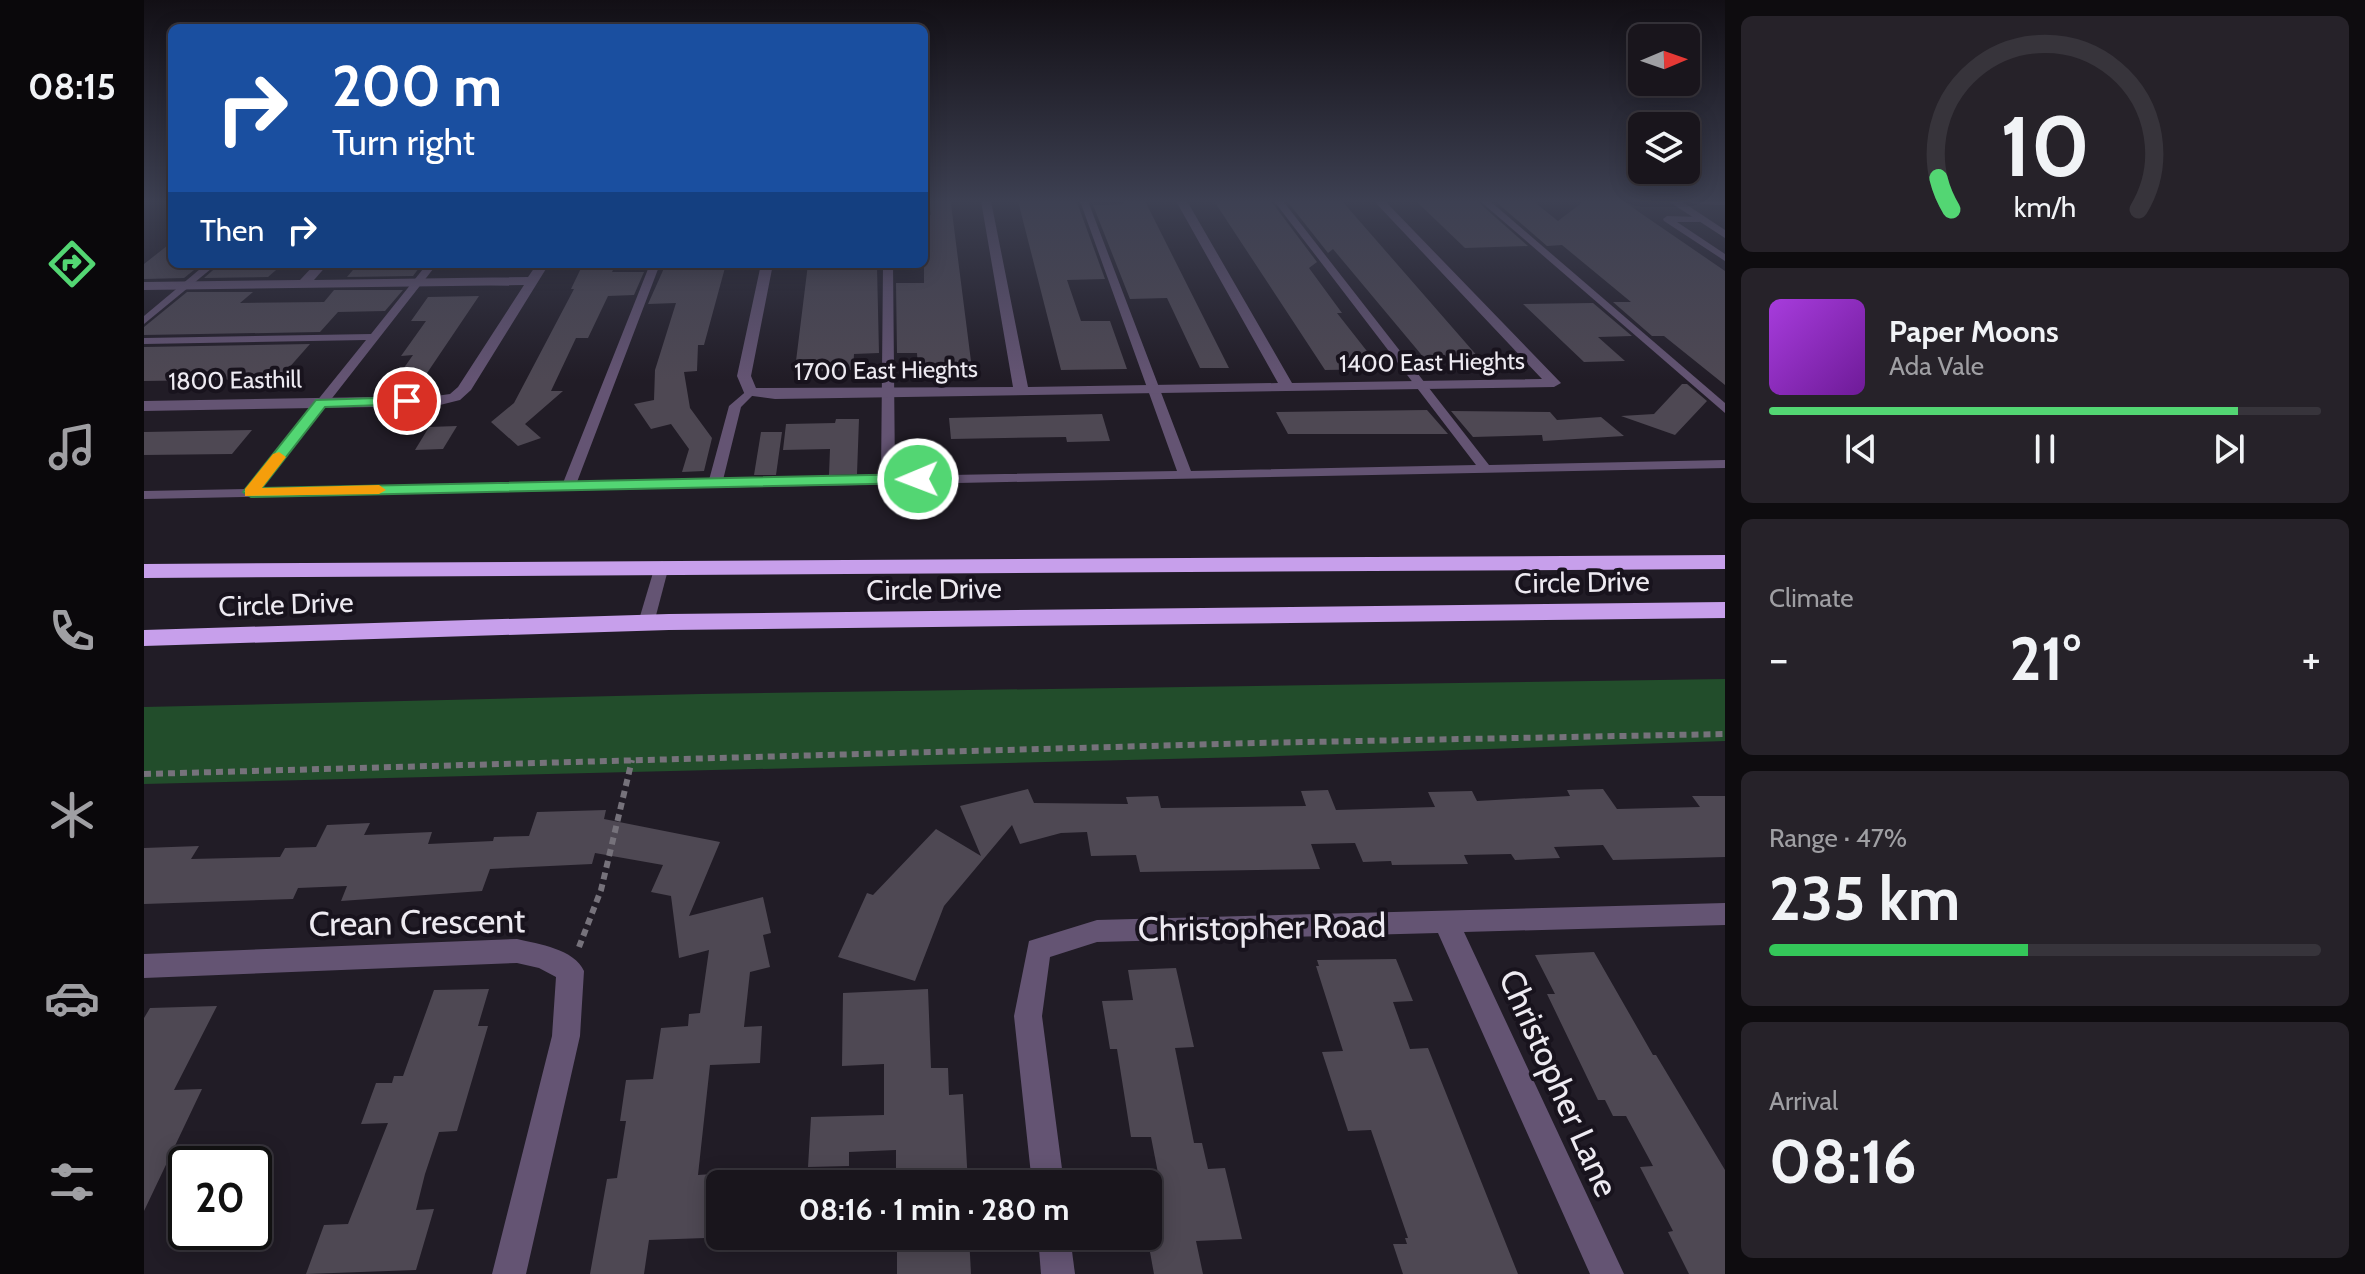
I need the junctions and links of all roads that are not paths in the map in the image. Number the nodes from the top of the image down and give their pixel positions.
1 (997, 260) edge
2 (1106, 260) edge
3 (1215, 260) edge
4 (1325, 260) edge
5 (1436, 260) edge
6 (1553, 260) edge
7 (207, 268) edge
8 (318, 268) edge
9 (429, 268) edge
10 (540, 268) edge
11 (653, 268) edge
12 (766, 268) edge
13 (888, 268) edge
14 (532, 281) junction
15 (417, 283) junction
16 (302, 285) junction
17 (144, 286) edge
18 (186, 286) junction
19 (144, 321) edge
20 (375, 337) junction
21 (144, 341) edge
22 (1422, 384) junction
23 (1287, 386) junction
24 (1155, 389) junction
25 (1021, 391) junction
26 (750, 392) junction
27 (887, 394) junction
28 (321, 403) junction
29 (144, 406) edge
30 (1725, 409) edge
31 (1725, 464) edge
32 (1484, 467) junction
33 (1186, 476) junction
34 (888, 479) junction
35 (715, 483) junction
36 (569, 485) junction
37 (251, 492) junction
38 (144, 495) edge
39 (1725, 562) edge
40 (662, 566) junction
41 (144, 571) edge
42 (1725, 610) edge
43 (646, 623) junction
44 (144, 638) edge
45 (1725, 914) edge
46 (1446, 922) junction
47 (144, 966) edge
48 (1046, 1170) edge
49 (1055, 1250) edge
50 (509, 1274) edge
51 (1058, 1274) edge
52 (1607, 1274) edge

1 - 25 street
2 - 24 lane
3 - 23 street
4 - 22 lane
5 - 22 street, 1400 East Hieghts
6 - 30 lane
7 - 18 lane
8 - 16 street
9 - 15 lane
10 - 14 street, 1800 Easthill
11 - 36 lane
12 - 26 street
13 - 27 lane
14 - 15 street
14 - 28 street, 1800 Easthill
15 - 16 street
15 - 20 lane
16 - 18 street
17 - 18 street
18 - 19 lane
20 - 21 lane
20 - 28 lane
22 - 23 street, 1400 East Hieghts
22 - 32 lane
23 - 24 street, 1400 East Hieghts
24 - 25 street, 1700 East Hieghts
24 - 33 lane
25 - 27 street, 1700 East Hieghts
26 - 27 street, 1700 East Hieghts
26 - 35 lane
27 - 34 lane
28 - 29 street, 1800 Easthill
28 - 37 lane
31 - 32 lane
32 - 33 lane
33 - 34 lane
34 - 35 lane
35 - 36 lane
36 - 37 lane
37 - 38 lane
39 - 40 highway, Circle Drive
40 - 41 highway, Circle Drive
40 - 43 lane
42 - 43 highway, Circle Drive
43 - 44 highway, Circle Drive
45 - 46 street, Christopher Road
46 - 48 street, Christopher Road
46 - 52 street, Christopher Lane
47 - 50 street, Crean Crescent
49 - 51 street

